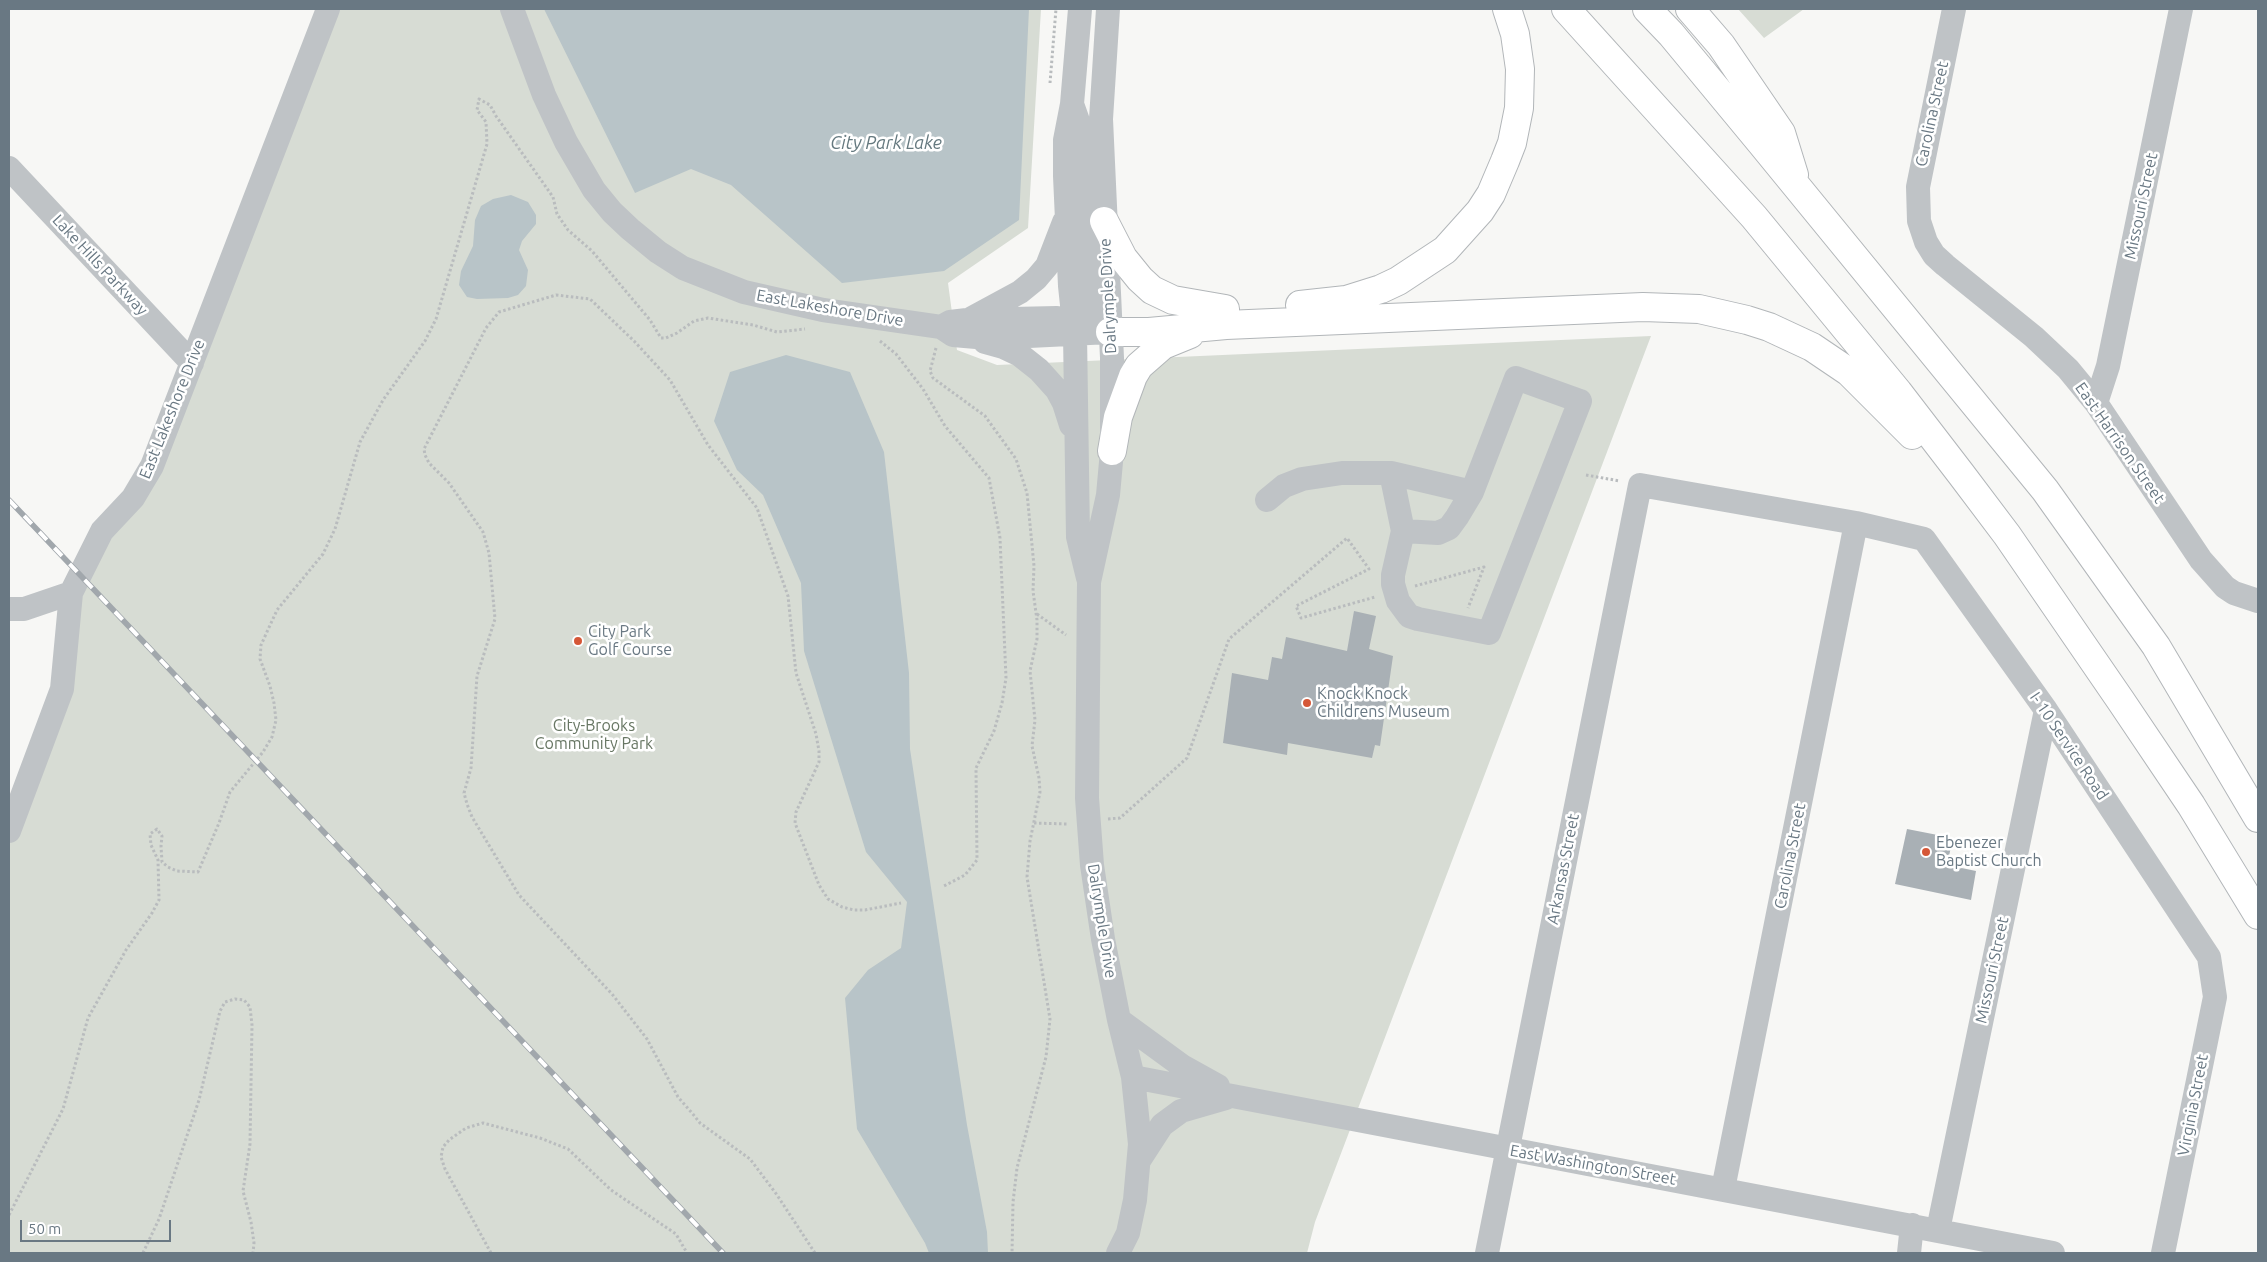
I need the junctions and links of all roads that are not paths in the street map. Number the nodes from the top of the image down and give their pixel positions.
1 (328, 9) edge
2 (512, 9) edge
3 (1080, 9) edge
4 (1108, 9) edge
5 (1507, 9) edge
6 (1566, 9) edge
7 (1647, 9) edge
8 (1690, 9) edge
9 (1954, 9) edge
10 (2181, 9) edge
11 (1072, 104) junction
12 (9, 168) edge
13 (1798, 188) junction
14 (1067, 213) junction
15 (1104, 221) junction
16 (1918, 221) joint
17 (1218, 318) junction
18 (1092, 325) junction
19 (967, 329) junction
20 (192, 363) junction
21 (2096, 403) junction
22 (1077, 444) junction
23 (1112, 451) junction
24 (1391, 473) junction
25 (1472, 492) junction
26 (1267, 500) dead end
27 (1856, 523) junction
28 (1403, 531) junction
29 (2006, 535) junction
30 (1089, 582) junction
31 (71, 593) junction
32 (2258, 601) edge
33 (9, 610) edge
34 (2046, 710) junction
35 (2258, 818) edge
36 (9, 831) edge
37 (2258, 915) edge
38 (2209, 957) joint
39 (1119, 1020) junction
40 (1134, 1077) junction
41 (1235, 1096) junction
42 (1506, 1150) junction
43 (1140, 1159) junction
44 (1724, 1189) junction
45 (1912, 1225) junction
46 (1938, 1230) junction
47 (1118, 1253) edge
48 (1487, 1253) edge
49 (1909, 1253) edge
50 (2053, 1253) edge
51 (2163, 1253) edge

1 - 20 street, East Lakeshore Drive
2 - 19 street, East Lakeshore Drive
3 - 11 street, Dalrymple Drive
4 - 15 street, Dalrymple Drive
5 - 17 highway
6 - 29 highway
7 - 13 highway
8 - 13 highway
9 - 16 street, Carolina Street
10 - 21 street, Missouri Street
11 - 14 street, Dalrymple Drive
11 - 18 street
12 - 20 street, Lake Hills Parkway
13 - 35 highway
14 - 18 street, Dalrymple Drive
14 - 19 street
15 - 17 highway
15 - 18 street, Dalrymple Drive
16 - 21 street, East Harrison Street
17 - 18 highway
17 - 23 highway
17 - 29 highway
18 - 19 street, East Lakeshore Drive
18 - 22 street, Dalrymple Drive
18 - 23 street, Dalrymple Drive
19 - 22 street
20 - 31 street, East Lakeshore Drive
21 - 32 street, East Harrison Street
22 - 30 street, Dalrymple Drive
23 - 30 street, Dalrymple Drive
24 - 25 street
24 - 26 street
24 - 28 street
25 - 28 street
25 - 28 street
27 - 34 street, I- 10 Service Road
27 - 42 street, Arkansas Street
27 - 44 street, Carolina Street
29 - 37 highway
30 - 39 street, Dalrymple Drive
31 - 33 street
31 - 36 street, East Lakeshore Drive
34 - 38 street, I- 10 Service Road
34 - 46 street, Missouri Street
38 - 51 street, Virginia Street
39 - 40 street, Dalrymple Drive
39 - 41 street
40 - 41 street, East Washington Street
40 - 43 street, Dalrymple Drive
41 - 42 street, East Washington Street
41 - 43 street
42 - 44 street, East Washington Street
42 - 48 street, Arkansas Street
43 - 47 street, Dalrymple Drive
44 - 45 street, East Washington Street
45 - 46 street, East Washington Street
45 - 49 street
46 - 50 street, East Washington Street

